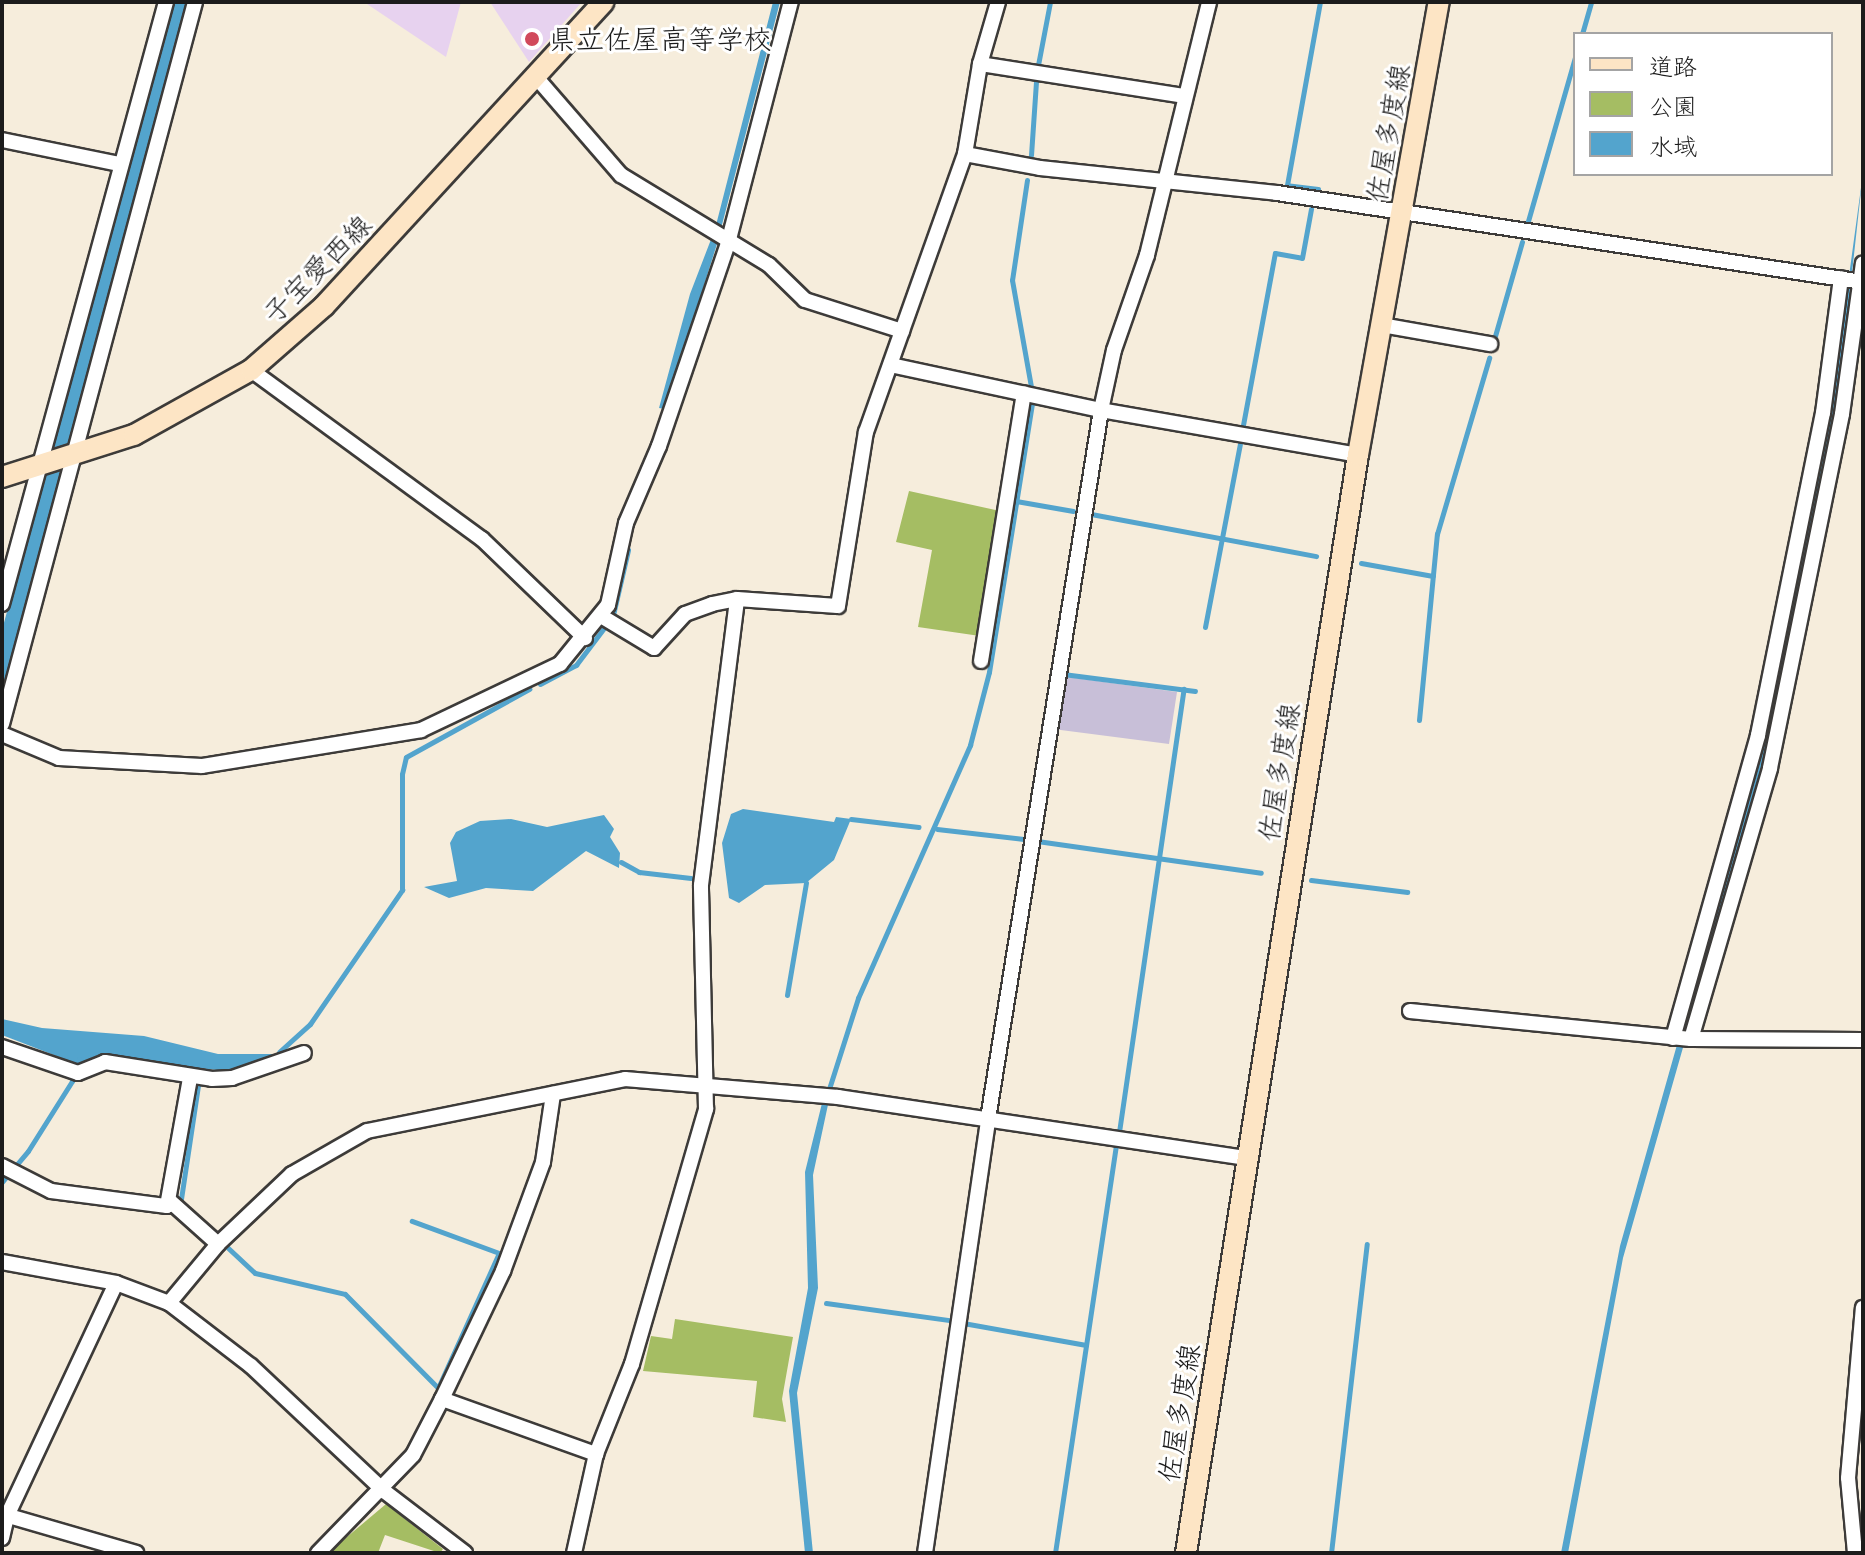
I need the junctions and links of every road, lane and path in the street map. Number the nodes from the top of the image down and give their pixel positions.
1 (166, 2) edge
2 (195, 2) edge
3 (604, 2) edge
4 (791, 2) edge
5 (998, 2) edge
6 (1209, 2) edge
7 (1439, 2) edge
8 (980, 64) junction
9 (536, 77) junction
10 (1185, 96) junction
11 (2, 140) edge
12 (965, 154) junction
13 (119, 164) junction
14 (1164, 181) junction
15 (1402, 214) junction
16 (720, 238) junction
17 (1863, 263) edge
18 (1853, 280) edge
19 (1382, 325) junction
20 (902, 331) junction
21 (1490, 344) dead end
22 (891, 365) junction
23 (251, 370) junction
24 (1024, 393) junction
25 (1101, 410) junction
26 (1358, 455) junction
27 (72, 457) junction
28 (42, 465) junction
29 (2, 477) edge
30 (737, 599) junction
31 (2, 604) edge
32 (601, 616) junction
33 (585, 638) junction
34 (981, 661) dead end
35 (2, 724) edge
36 (2, 734) edge
37 (1410, 1011) dead end
38 (1682, 1038) junction
39 (1863, 1040) edge
40 (2, 1047) edge
41 (304, 1053) dead end
42 (190, 1078) junction
43 (708, 1086) junction
44 (553, 1094) junction
45 (988, 1119) junction
46 (1246, 1158) junction
47 (8, 1169) edge
48 (171, 1202) junction
49 (218, 1244) junction
50 (2, 1262) edge
51 (116, 1283) junction
52 (169, 1303) junction
53 (1863, 1308) edge
54 (1860, 1356) edge
55 (442, 1399) junction
56 (596, 1454) junction
57 (384, 1491) junction
58 (4, 1515) edge
59 (2, 1538) edge
60 (136, 1553) edge
61 (318, 1553) edge
62 (465, 1553) edge
63 (574, 1553) edge
64 (925, 1553) edge
65 (1186, 1553) edge
66 (1855, 1553) edge

1 - 13 street
2 - 27 street
3 - 9 main road, 子宝愛西線
4 - 16 street
5 - 8 street
6 - 10 street
7 - 15 main road, 佐屋多度線
8 - 10 street
8 - 12 street
9 - 16 street
9 - 23 main road, 子宝愛西線
10 - 14 street
11 - 13 street
12 - 14 street
12 - 20 street
13 - 28 street
14 - 15 street
14 - 25 street
15 - 18 street
15 - 19 main road, 佐屋多度線
16 - 20 street
16 - 32 street
17 - 18 street
18 - 38 street
19 - 21 street
19 - 26 main road, 佐屋多度線
20 - 22 street
22 - 24 street
22 - 30 street
23 - 27 main road, 子宝愛西線
23 - 33 street
24 - 25 street
24 - 34 street
25 - 26 street
25 - 45 street
26 - 46 main road, 佐屋多度線
27 - 28 main road, 子宝愛西線
27 - 35 street
28 - 29 main road, 子宝愛西線
28 - 31 street
30 - 32 street
30 - 43 street
32 - 33 street
33 - 36 street
37 - 38 street
38 - 39 street
40 - 42 street
41 - 42 street
42 - 48 street
43 - 44 street
43 - 45 street
43 - 56 street
44 - 49 street
44 - 55 street
45 - 46 street
45 - 64 street
46 - 65 main road, 佐屋多度線
47 - 48 street
48 - 49 street
49 - 52 street
50 - 51 street
51 - 52 street
51 - 58 street
52 - 57 street
53 - 54 street
54 - 66 street
55 - 56 street
55 - 57 street
56 - 63 street
57 - 61 street
57 - 62 street
58 - 59 street
58 - 60 street

